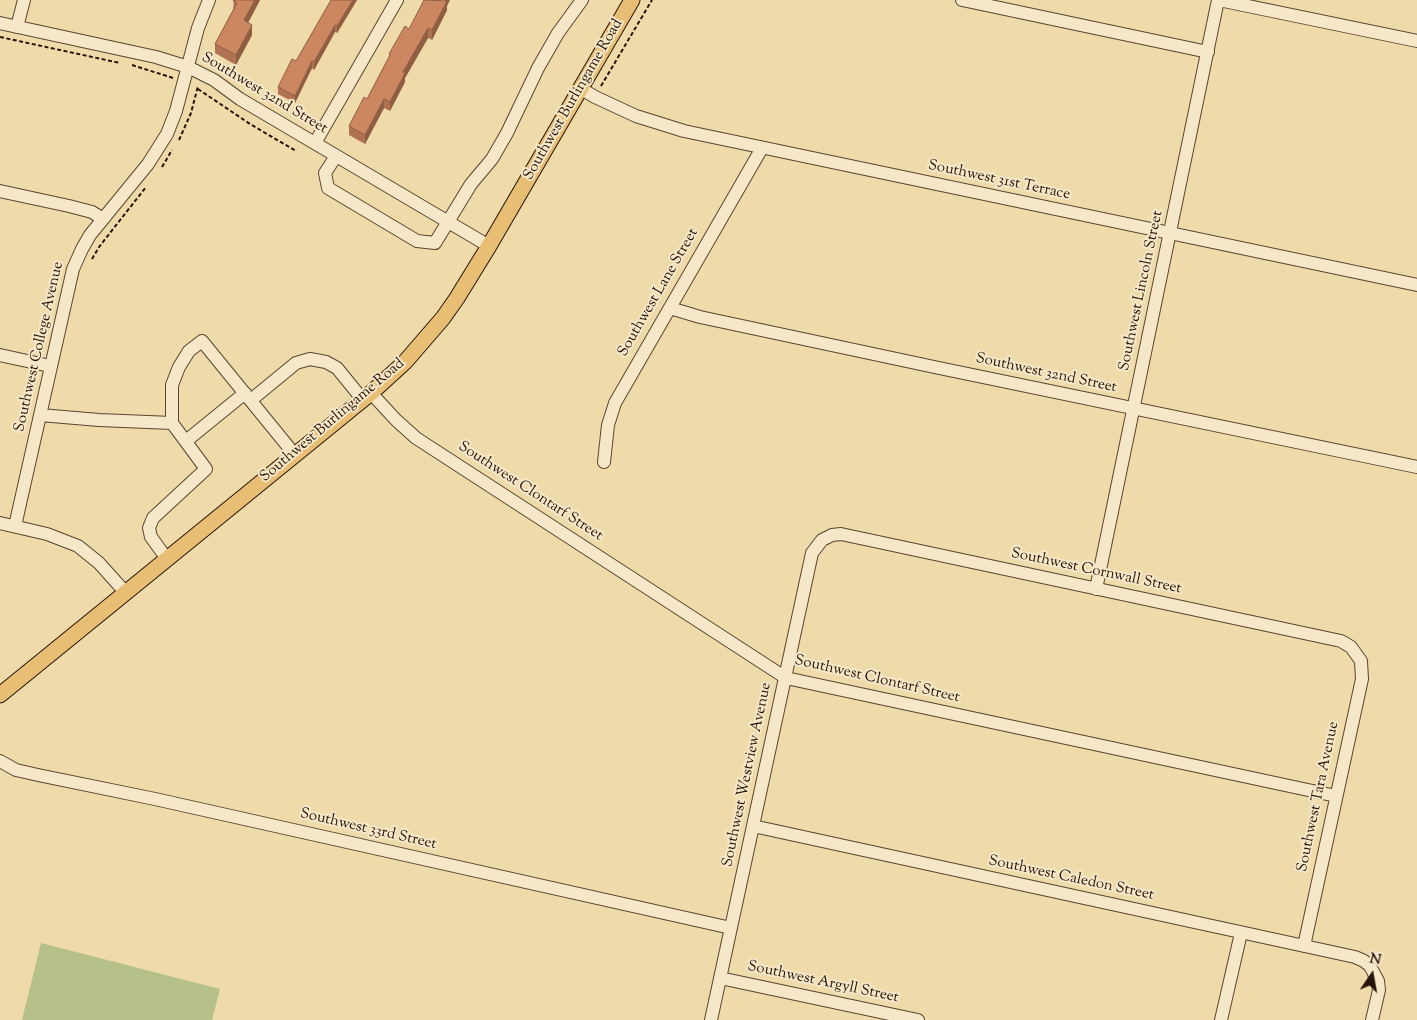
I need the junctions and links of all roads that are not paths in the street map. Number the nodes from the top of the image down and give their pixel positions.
1 (24, 0) edge
2 (209, 0) edge
3 (397, 0) edge
4 (582, 0) edge
5 (632, 0) edge
6 (962, 0) edge
7 (1219, 0) edge
8 (0, 23) edge
9 (17, 27) junction
10 (1417, 42) edge
11 (1208, 52) junction
12 (188, 67) junction
13 (580, 88) junction
14 (314, 143) junction
15 (762, 148) junction
16 (336, 156) junction
17 (0, 191) edge
18 (103, 219) junction
19 (448, 222) junction
20 (1171, 233) junction
21 (489, 246) junction
22 (1417, 285) edge
23 (670, 308) junction
24 (0, 356) edge
25 (50, 366) junction
26 (248, 397) junction
27 (367, 397) junction
28 (1134, 408) junction
29 (40, 414) junction
30 (172, 423) junction
31 (186, 441) junction
32 (295, 455) junction
33 (604, 462) dead end
34 (1417, 466) edge
35 (0, 523) edge
36 (15, 526) junction
37 (822, 540) joint
38 (167, 559) junction
39 (1096, 589) junction
40 (125, 592) junction
41 (1358, 656) joint
42 (786, 678) junction
43 (0, 695) edge
44 (0, 761) edge
45 (1336, 796) junction
46 (754, 826) junction
47 (731, 928) junction
48 (1241, 933) junction
49 (1304, 946) junction
50 (720, 978) junction
51 (711, 1020) edge
52 (918, 1020) edge
53 (1221, 1020) edge
54 (1372, 1020) edge

1 - 9 street
2 - 12 street, Southwest College Avenue
3 - 14 street
4 - 19 street
5 - 13 main road, Southwest Burlingame Road
6 - 11 street
7 - 10 street
7 - 11 street, Southwest Lincoln Street
8 - 9 street, Southwest 32nd Street
9 - 12 street, Southwest 32nd Street
11 - 20 street, Southwest Lincoln Street
12 - 14 street, Southwest 32nd Street
12 - 18 street, Southwest College Avenue
13 - 15 street, Southwest 31st Terrace
13 - 21 main road, Southwest Burlingame Road
14 - 16 street, Southwest 32nd Street
15 - 20 street, Southwest 31st Terrace
15 - 23 street, Southwest Lane Street
16 - 19 street, Southwest 32nd Street
16 - 19 street
17 - 18 street
18 - 25 street, Southwest College Avenue
19 - 21 street, Southwest 32nd Street
20 - 22 street, Southwest 31st Terrace
20 - 28 street, Southwest Lincoln Street
21 - 27 main road, Southwest Burlingame Road
23 - 28 street, Southwest 32nd Street
23 - 33 street, Southwest Lane Street
24 - 25 street
25 - 29 street, Southwest College Avenue
26 - 27 street, Southwest Clontarf Street
26 - 30 street
26 - 31 street, Southwest Clontarf Street
26 - 32 street
27 - 32 main road, Southwest Burlingame Road
27 - 42 street, Southwest Clontarf Street
28 - 34 street, Southwest 32nd Street
28 - 39 street, Southwest Lincoln Street
29 - 30 street
29 - 36 street, Southwest College Avenue
30 - 31 street
31 - 38 street
32 - 38 main road, Southwest Burlingame Road
35 - 36 street
36 - 40 street
37 - 39 street, Southwest Cornwall Street
37 - 42 street, Southwest Westview Avenue
38 - 40 main road, Southwest Burlingame Road
39 - 41 street, Southwest Cornwall Street
40 - 43 main road, Southwest Burlingame Road
41 - 45 street, Southwest Tara Avenue
42 - 45 street, Southwest Clontarf Street
42 - 46 street, Southwest Westview Avenue
44 - 47 street, Southwest 33rd Street
45 - 49 street, Southwest Tara Avenue
46 - 47 street, Southwest Westview Avenue
46 - 48 street, Southwest Caledon Street
47 - 50 street, Southwest Westview Avenue
48 - 49 street, Southwest Caledon Street
48 - 53 street
49 - 54 street, Southwest Caledon Street
50 - 51 street, Southwest Westview Avenue
50 - 52 street, Southwest Argyll Street

